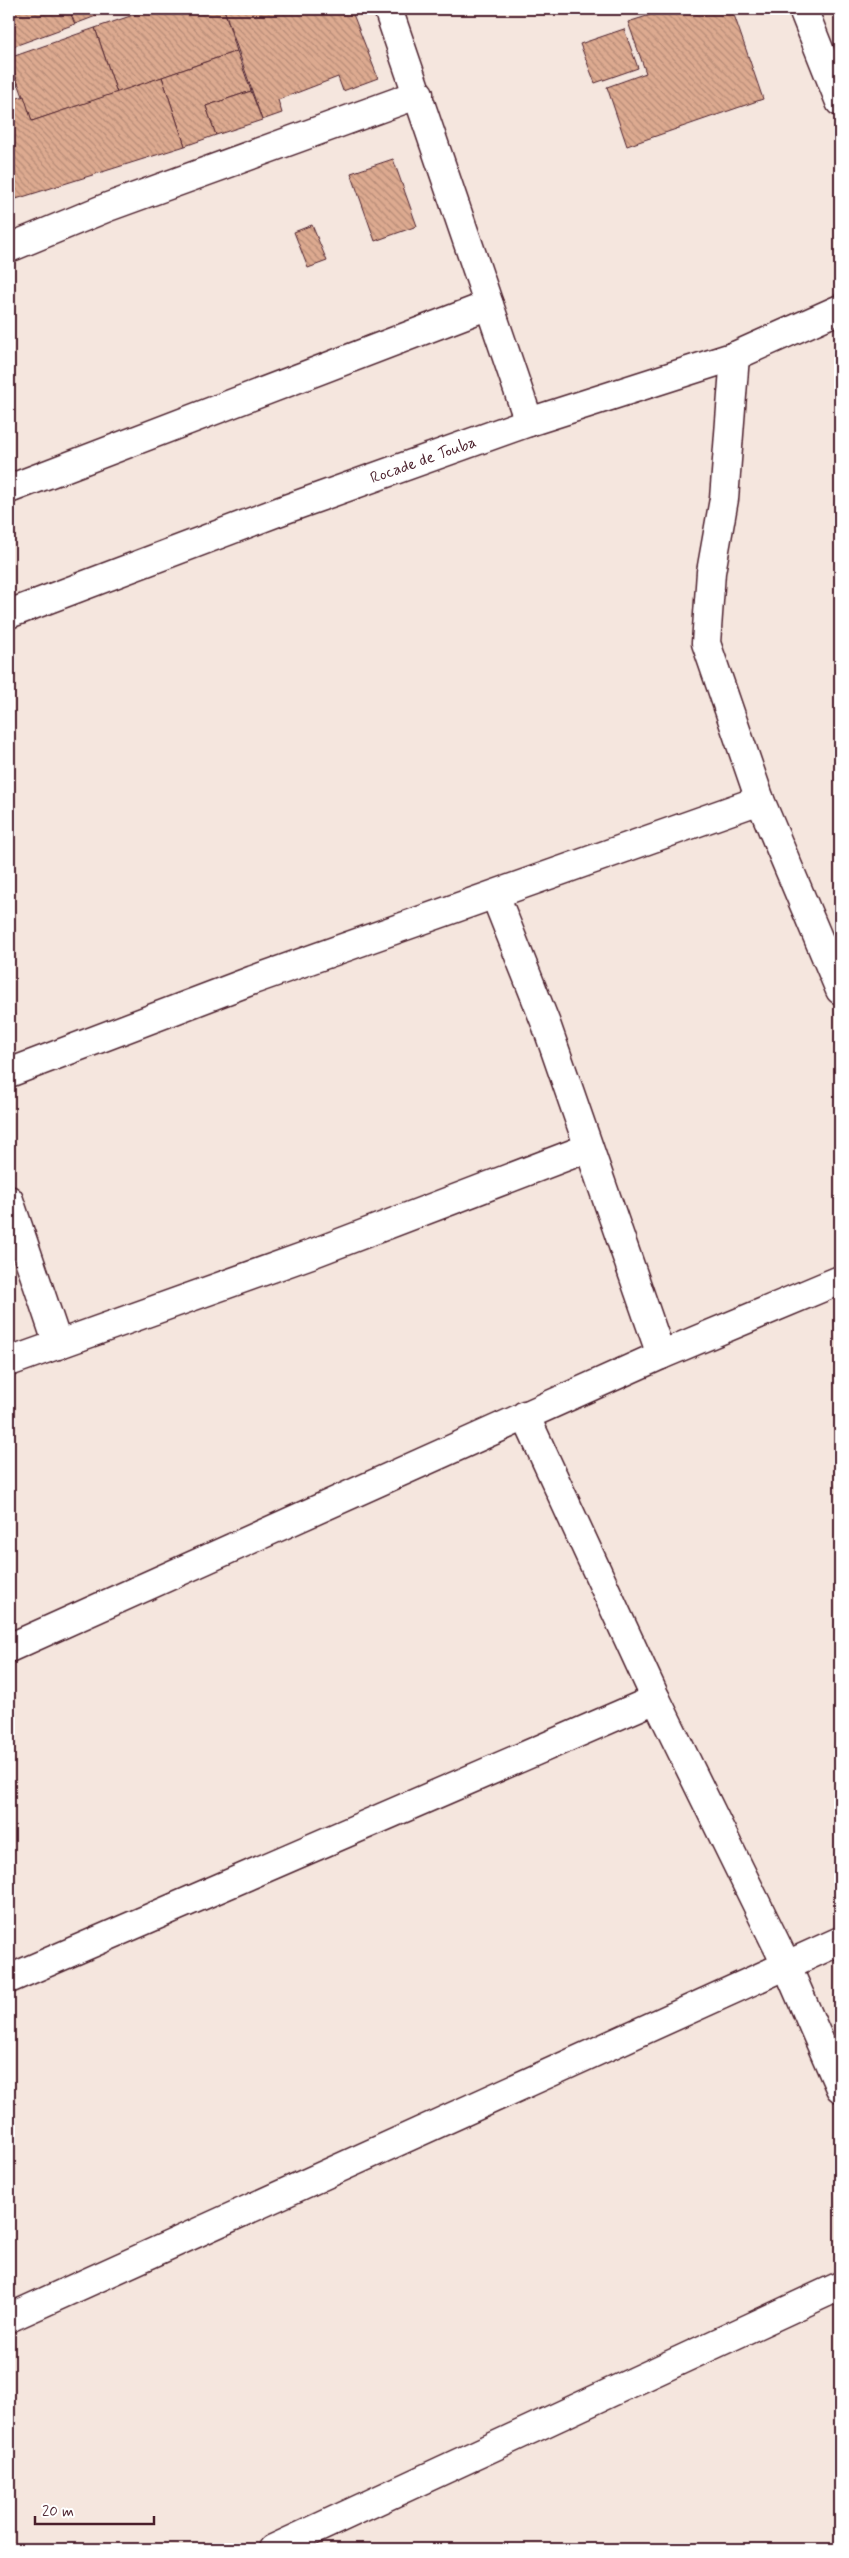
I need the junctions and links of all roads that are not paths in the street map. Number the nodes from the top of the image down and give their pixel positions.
1 (388, 9) edge
2 (803, 9) edge
3 (419, 94) junction
4 (840, 102) edge
5 (9, 248) edge
6 (489, 305) junction
7 (840, 309) edge
8 (735, 356) junction
9 (529, 422) junction
10 (9, 489) edge
11 (9, 614) edge
12 (760, 800) junction
13 (495, 895) junction
14 (840, 990) edge
15 (9, 1073) edge
16 (588, 1148) junction
17 (9, 1200) edge
18 (840, 1280) edge
19 (58, 1345) junction
20 (661, 1355) junction
21 (9, 1362) edge
22 (525, 1415) junction
23 (9, 1648) edge
24 (656, 1699) junction
25 (840, 1942) edge
26 (787, 1966) junction
27 (9, 1979) edge
28 (840, 2088) edge
29 (840, 2286) edge
30 (9, 2318) edge
31 (273, 2549) edge

1 - 3 street
2 - 4 street
3 - 5 street
3 - 6 street
6 - 9 street
6 - 10 street
7 - 8 street, Rocade de Touba
8 - 9 street, Rocade de Touba
8 - 12 street
9 - 11 street, Rocade de Touba
12 - 13 street
12 - 14 street
13 - 15 street
13 - 16 street
16 - 19 street
16 - 20 street
17 - 19 street
18 - 20 street
19 - 21 street
20 - 22 street
22 - 23 street
22 - 24 street
24 - 26 street
24 - 27 street
25 - 26 street
26 - 28 street
26 - 30 street
29 - 31 street

